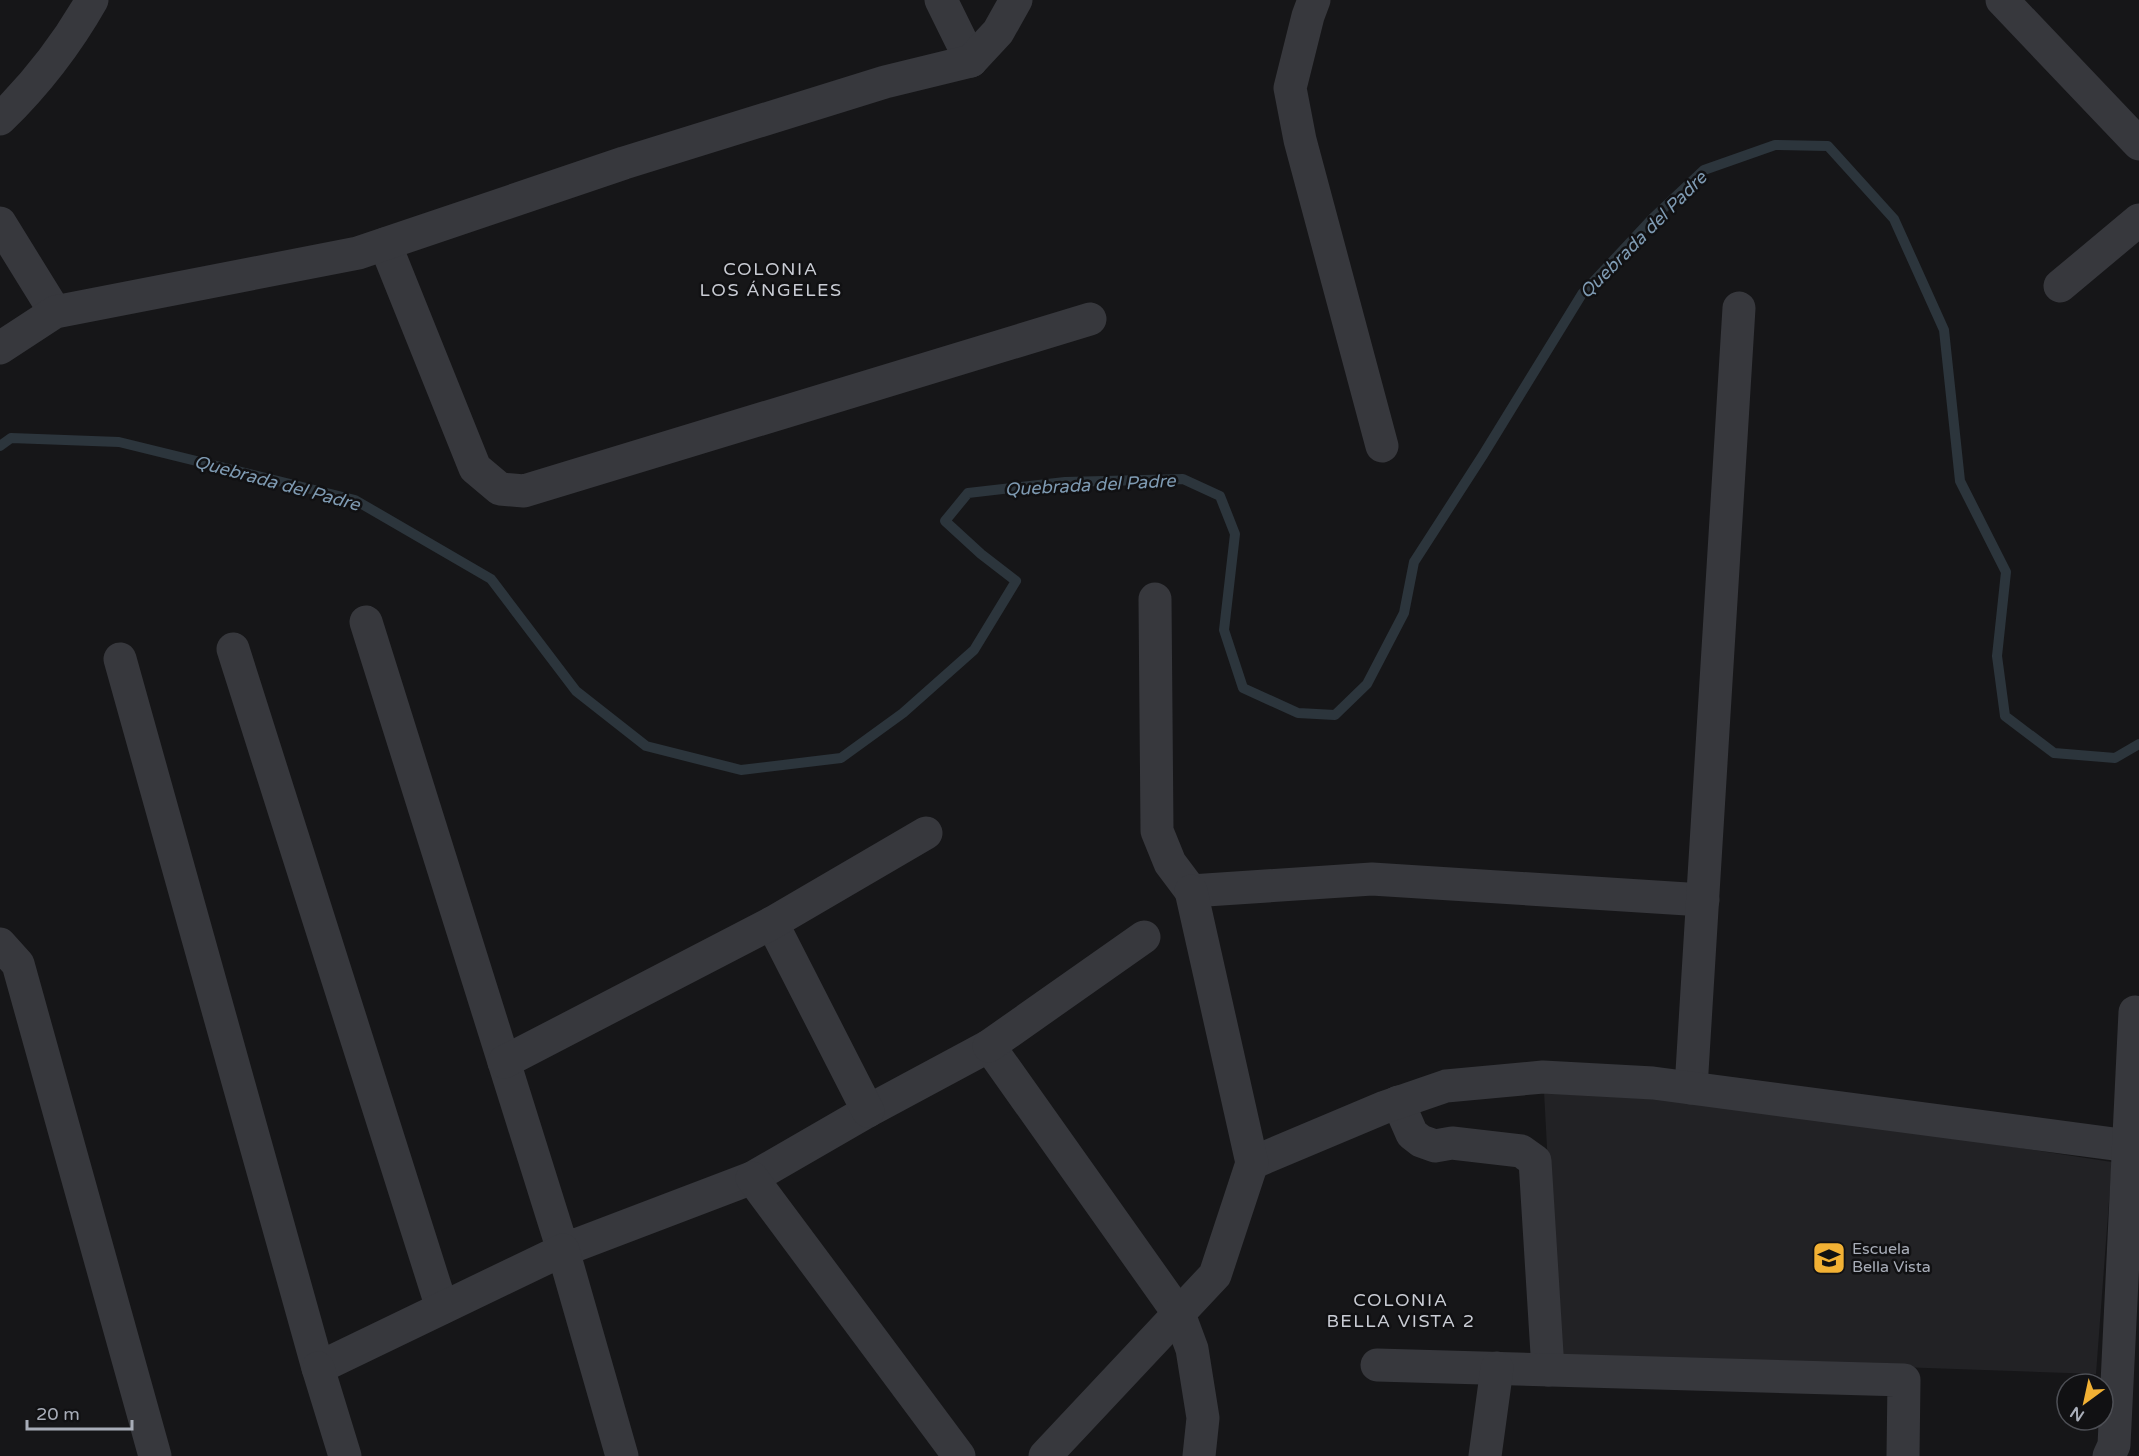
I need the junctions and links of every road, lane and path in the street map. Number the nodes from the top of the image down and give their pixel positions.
1 (92, 0) edge
2 (941, 0) edge
3 (1016, 0) edge
4 (1314, 0) edge
5 (2002, 0) edge
6 (971, 61) junction
7 (0, 119) edge
8 (2139, 144) edge
9 (2139, 220) edge
10 (0, 223) edge
11 (385, 244) junction
12 (2060, 286) dead end
13 (1739, 308) dead end
14 (55, 312) junction
15 (1090, 319) dead end
16 (0, 348) edge
17 (1382, 446) dead end
18 (1155, 599) dead end
19 (366, 622) dead end
20 (233, 650) dead end
21 (120, 659) dead end
22 (926, 833) dead end
23 (1191, 891) junction
24 (1703, 900) junction
25 (772, 923) junction
26 (1144, 937) dead end
27 (0, 944) edge
28 (2135, 1012) dead end
29 (989, 1046) junction
30 (504, 1062) junction
31 (1691, 1088) junction
32 (1398, 1102) junction
33 (868, 1111) junction
34 (2129, 1146) junction
35 (1252, 1163) junction
36 (752, 1178) junction
37 (563, 1250) junction
38 (442, 1308) junction
39 (1179, 1314) junction
40 (1377, 1365) dead end
41 (318, 1368) junction
42 (1497, 1368) junction
43 (1548, 1370) junction
44 (155, 1456) edge
45 (345, 1456) edge
46 (622, 1456) edge
47 (959, 1456) edge
48 (1045, 1456) edge
49 (1199, 1456) edge
50 (1485, 1456) edge
51 (1903, 1456) edge
52 (2109, 1456) edge

1 - 7 street
2 - 6 street
3 - 6 street
4 - 17 street
5 - 8 street
6 - 11 street
9 - 12 street
10 - 14 street
11 - 14 street
11 - 15 street
13 - 24 street
14 - 16 street
18 - 23 street
19 - 30 street
20 - 38 street
21 - 41 street
22 - 25 street
23 - 24 street
23 - 35 street
24 - 31 street
25 - 30 street
25 - 33 street
26 - 29 street
27 - 44 street
28 - 34 street
29 - 33 street
29 - 39 street
30 - 37 street
31 - 32 street
31 - 34 street
32 - 35 street
32 - 43 street
33 - 36 street
34 - 52 street
35 - 39 street
36 - 37 street
36 - 47 street
37 - 38 street
37 - 46 street
38 - 41 street
39 - 48 street
39 - 49 street
40 - 42 street
41 - 45 street
42 - 43 street
42 - 50 street
43 - 51 street

